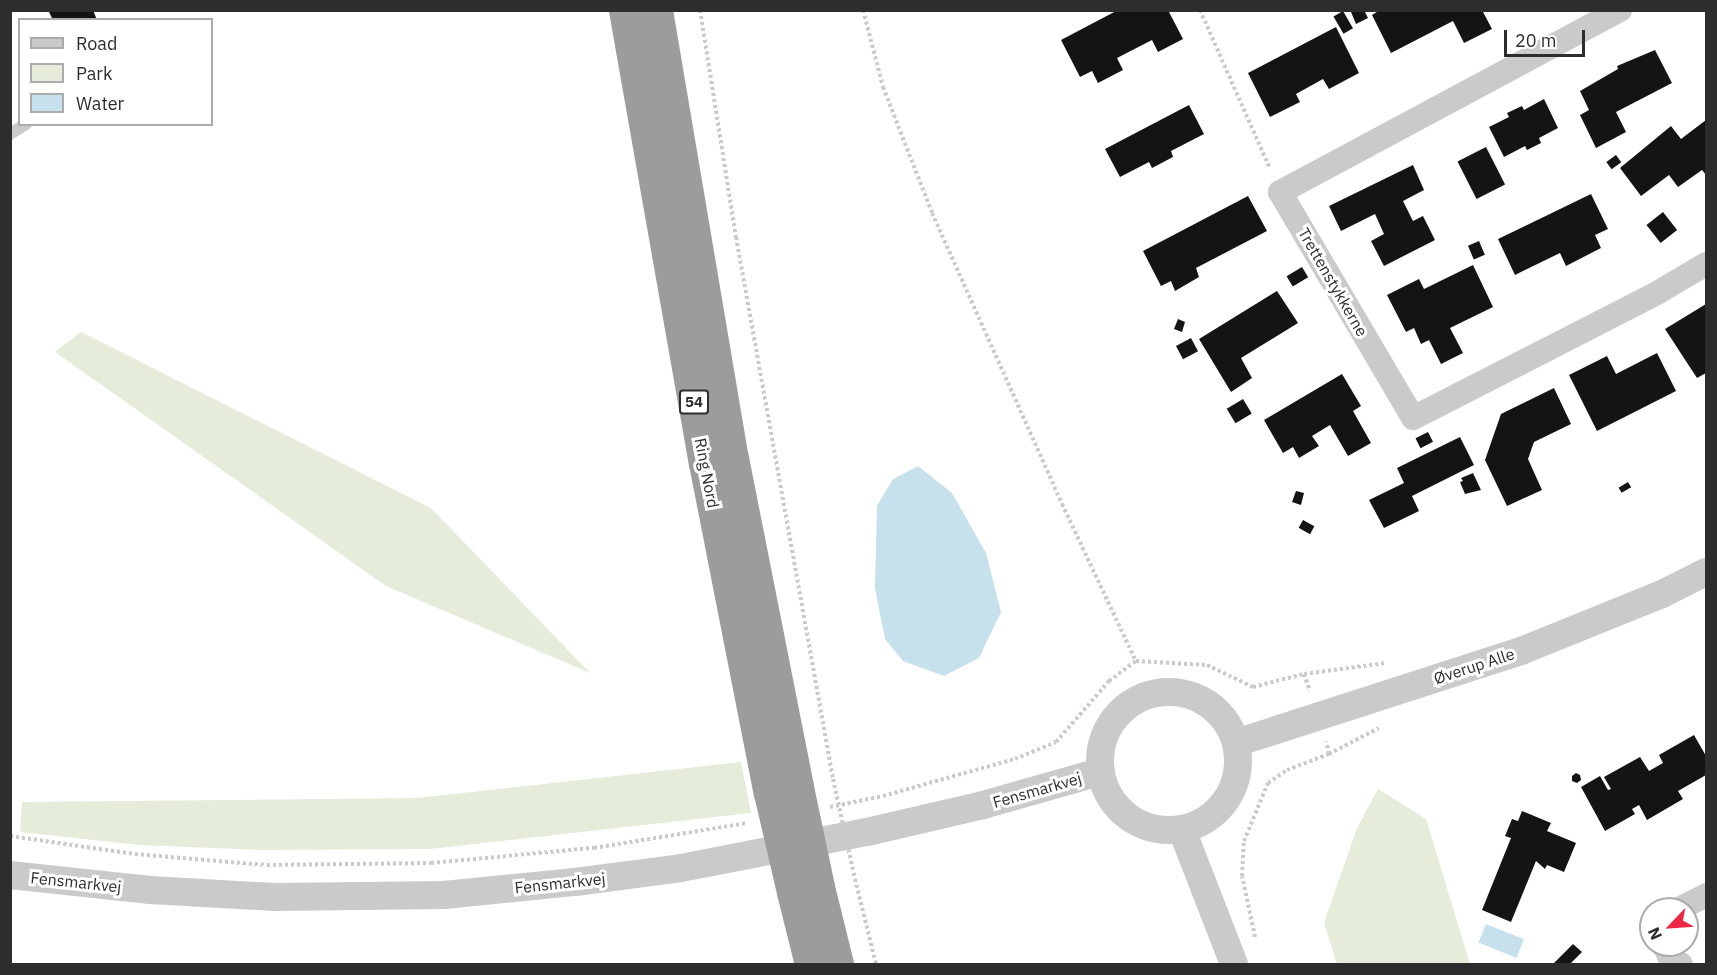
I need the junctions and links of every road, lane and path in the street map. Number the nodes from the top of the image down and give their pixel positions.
1 (625, 10) edge
2 (656, 10) edge
3 (700, 10) edge
4 (863, 10) edge
5 (1200, 10) edge
6 (1620, 10) edge
7 (23, 126) edge
8 (10, 134) edge
9 (1280, 192) junction
10 (1707, 264) edge
11 (1707, 572) edge
12 (1395, 661) dead end
13 (1136, 662) dead end
14 (1304, 675) dead end
15 (1236, 742) junction
16 (1100, 772) junction
17 (784, 790) junction
18 (1182, 830) junction
19 (10, 875) edge
20 (806, 890) junction
21 (810, 964) edge
22 (837, 964) edge
23 (876, 964) edge
24 (1234, 964) edge

1 - 17 highway, Ring Nord / 54
2 - 17 highway, 54
3 - 23 path, bridge
4 - 13 path
5 - 9 path
6 - 9 street
7 - 8 lane
9 - 10 street, Trettenstykkerne
11 - 15 street, Øverup Alle
12 - 14 path
15 - 16 street
15 - 18 street
16 - 18 street
16 - 19 street, Fensmarkvej
17 - 20 highway, 54, bridge
18 - 24 street
20 - 21 highway, 54
20 - 22 highway, 54

